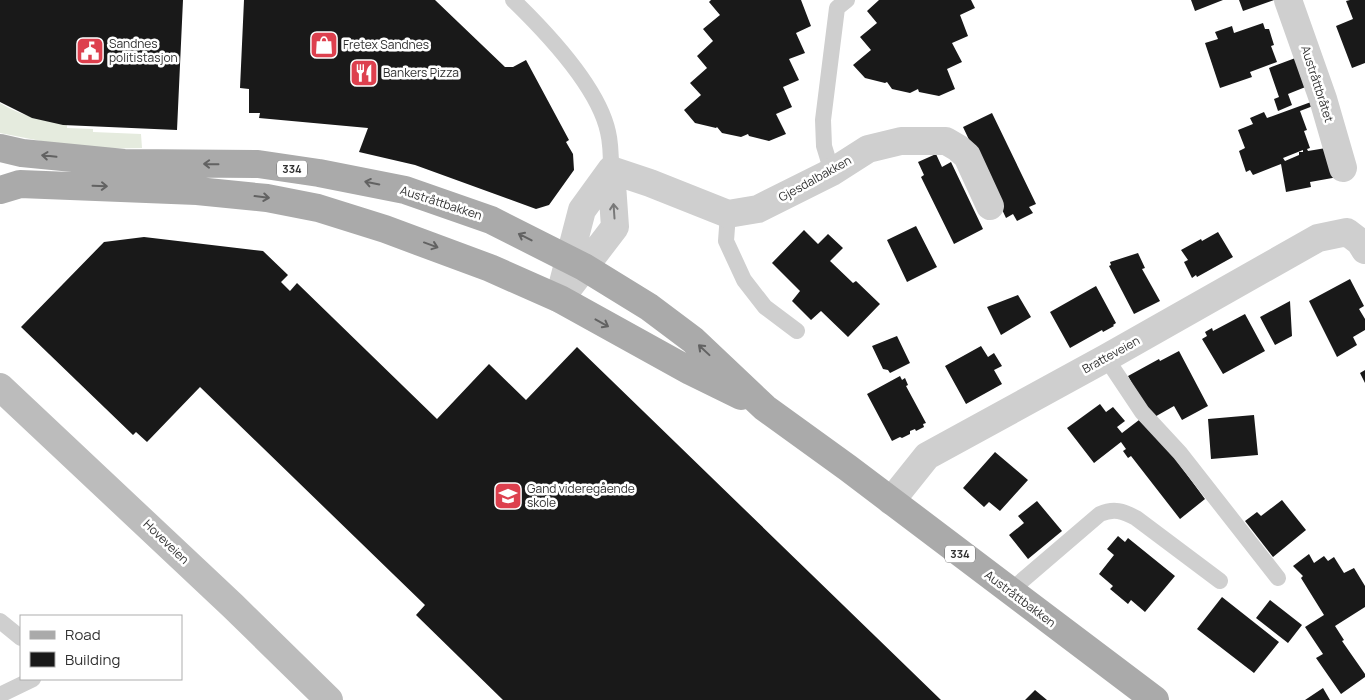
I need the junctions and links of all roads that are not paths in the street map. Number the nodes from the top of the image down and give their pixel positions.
1 (513, 0) edge
2 (847, 0) edge
3 (1288, 0) edge
4 (0, 148) edge
5 (1343, 168) dead end
6 (611, 170) junction
7 (832, 172) junction
8 (0, 190) edge
9 (990, 206) dead end
10 (728, 214) junction
11 (1356, 241) edge
12 (576, 263) junction
13 (560, 299) junction
14 (797, 331) dead end
15 (1106, 358) junction
16 (0, 387) edge
17 (765, 408) junction
18 (890, 500) junction
19 (1278, 578) dead end
20 (1220, 581) dead end
21 (1010, 592) junction
22 (0, 621) edge
23 (20, 637) edge
24 (31, 680) edge
25 (0, 695) edge
26 (329, 700) edge
27 (1155, 700) edge

1 - 6 lane
2 - 7 lane
3 - 5 street, Austråttbråtet
12 -> 4 main road, Austråttbakken / 334
6 - 10 street
6 - 12 street
12 -> 6 street
7 - 9 street, Gjesdalbakken
7 - 10 street, Gjesdalbakken
8 -> 13 main road, Austråttbakken / 334
10 - 14 lane
11 - 15 street, Bratteveien
12 - 13 street
17 -> 12 main road, Austråttbakken / 334
13 -> 17 main road, Austråttbakken / 334
15 - 18 street, Bratteveien
15 - 19 lane
16 - 26 main road, Hoveveien
17 - 18 main road, Austråttbakken / 334
18 - 21 main road, Austråttbakken / 334
20 - 21 lane
21 - 27 main road, Austråttbakken / 334
22 - 23 lane
24 - 25 lane

